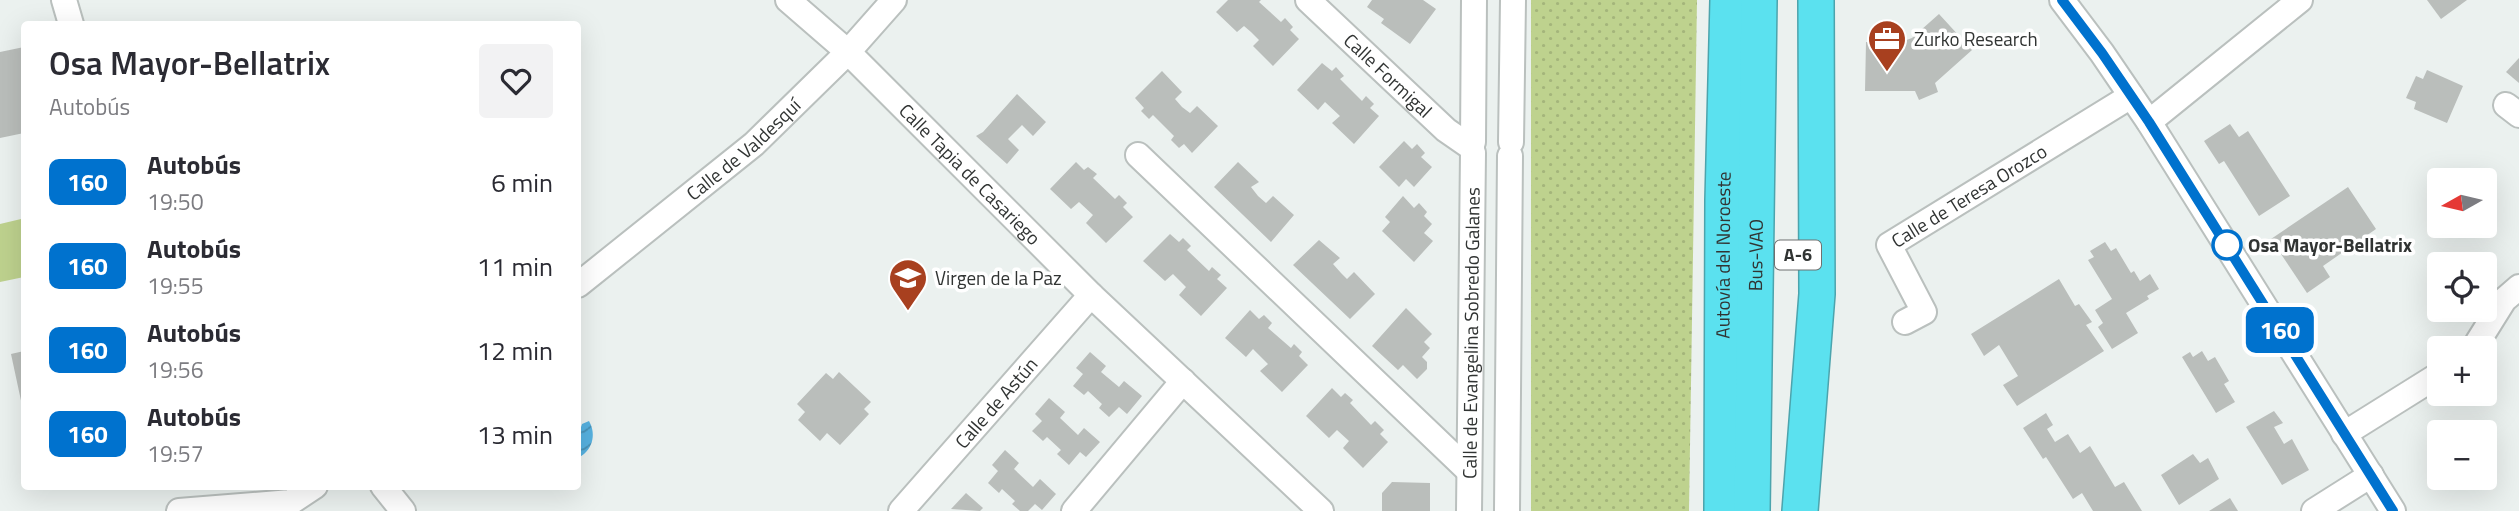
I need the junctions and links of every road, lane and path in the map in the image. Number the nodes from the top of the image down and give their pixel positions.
1 (64, 0) edge
2 (788, 0) edge
3 (894, 0) edge
4 (1474, 0) edge
5 (1513, 0) edge
6 (1728, 0) edge
7 (1759, 0) edge
8 (1775, 0) edge
9 (1800, 0) edge
10 (1816, 0) edge
11 (2062, 0) edge
12 (2300, 0) edge
13 (1317, 3) edge
14 (70, 21) edge
15 (848, 52) junction
16 (2131, 96) junction
17 (2149, 122) junction
18 (1473, 148) junction
19 (1511, 149) junction
20 (1138, 155) dead end
21 (581, 283) edge
22 (1722, 284) junction
23 (1091, 295) junction
24 (2514, 302) edge
25 (1905, 322) dead end
26 (2484, 336) edge
27 (1183, 381) junction
28 (2427, 382) edge
29 (2344, 434) junction
30 (1469, 471) junction
31 (2371, 475) junction
32 (309, 490) edge
33 (386, 490) edge
34 (179, 511) edge
35 (403, 511) edge
36 (901, 511) edge
37 (1074, 511) edge
38 (1321, 511) edge
39 (1469, 511) edge
40 (1507, 511) edge
41 (1706, 511) edge
42 (1722, 511) edge
43 (1752, 511) edge
44 (1771, 511) edge
45 (1798, 511) edge
46 (2314, 511) edge
47 (2393, 511) edge

1 - 14 street
2 - 15 street, Calle Tapia de Casariego
3 - 15 street, Calle de Valdesquí
4 - 18 street, Calle de Evangelina Sobredo Galanes
5 - 19 street, Calle de Evangelina Sobredo Galanes
6 - 22 highway, Autovía del Noroeste
7 - 43 highway, Bus-VAO
8 - 44 highway
9 - 45 highway, A-6
10 - 45 highway
11 - 16 street
12 - 17 street
13 - 18 street, Calle Formigal
15 - 21 street, Calle de Valdesquí
15 - 23 street, Calle Tapia de Casariego
16 - 17 street
16 - 25 street, Calle de Teresa Orozco
17 - 29 street
18 - 19 street, Calle Formigal
18 - 30 street, Calle de Evangelina Sobredo Galanes
19 - 40 street, Calle de Evangelina Sobredo Galanes
20 - 30 street
22 - 41 highway
22 - 42 highway, Autovía del Noroeste
23 - 27 street, Calle Tapia de Casariego
23 - 36 street, Calle de Astún
24 - 26 street
27 - 37 street
27 - 38 street, Calle Tapia de Casariego
28 - 29 street
29 - 31 street
30 - 39 street, Calle de Evangelina Sobredo Galanes
31 - 46 street
31 - 47 street
32 - 34 street
33 - 35 street

